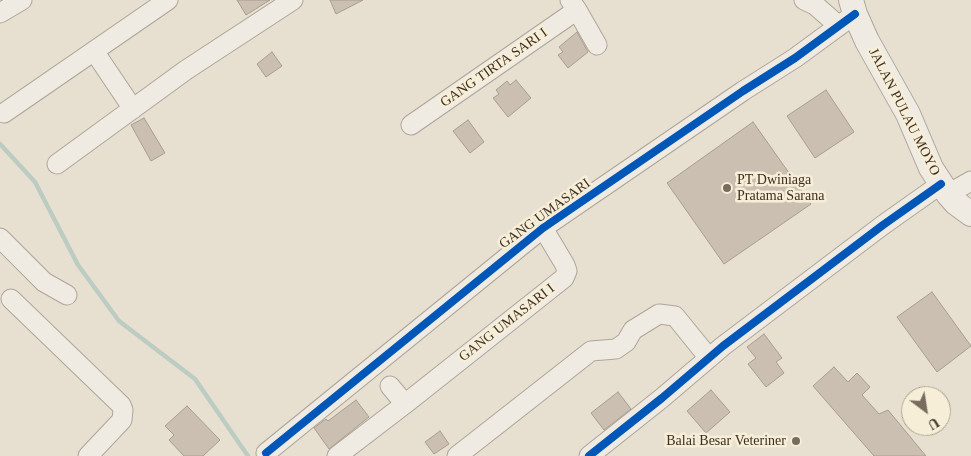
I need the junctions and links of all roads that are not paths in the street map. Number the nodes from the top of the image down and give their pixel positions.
1 (22, 0) edge
2 (168, 0) edge
3 (293, 0) edge
4 (804, 0) edge
5 (573, 5) edge
6 (0, 13) edge
7 (848, 13) edge
8 (597, 45) dead end
9 (94, 51) junction
10 (133, 109) junction
11 (4, 113) dead end
12 (411, 126) dead end
13 (57, 164) dead end
14 (957, 186) edge
15 (971, 214) edge
16 (543, 228) junction
17 (0, 238) edge
18 (67, 295) dead end
19 (11, 300) dead end
20 (709, 358) junction
21 (390, 386) dead end
22 (405, 404) junction
23 (266, 453) dead end
24 (88, 456) edge
25 (337, 456) edge
26 (457, 456) edge
27 (588, 456) edge

1 - 6 street
2 - 9 street
3 - 10 street
4 - 7 street
5 - 8 street, GANG TIRTA SARI I
5 - 12 street, GANG TIRTA SARI I
7 - 14 street, JALAN PULAU MOYO
7 - 16 street, GANG UMASARI
9 - 10 street
9 - 11 street
10 - 13 street
14 - 15 street, JALAN PULAU MOYO
14 - 20 street
16 - 22 street, GANG UMASARI I
16 - 23 street, GANG UMASARI
17 - 18 street
19 - 24 street
20 - 26 street
20 - 27 street
21 - 22 street
22 - 25 street, GANG UMASARI I

